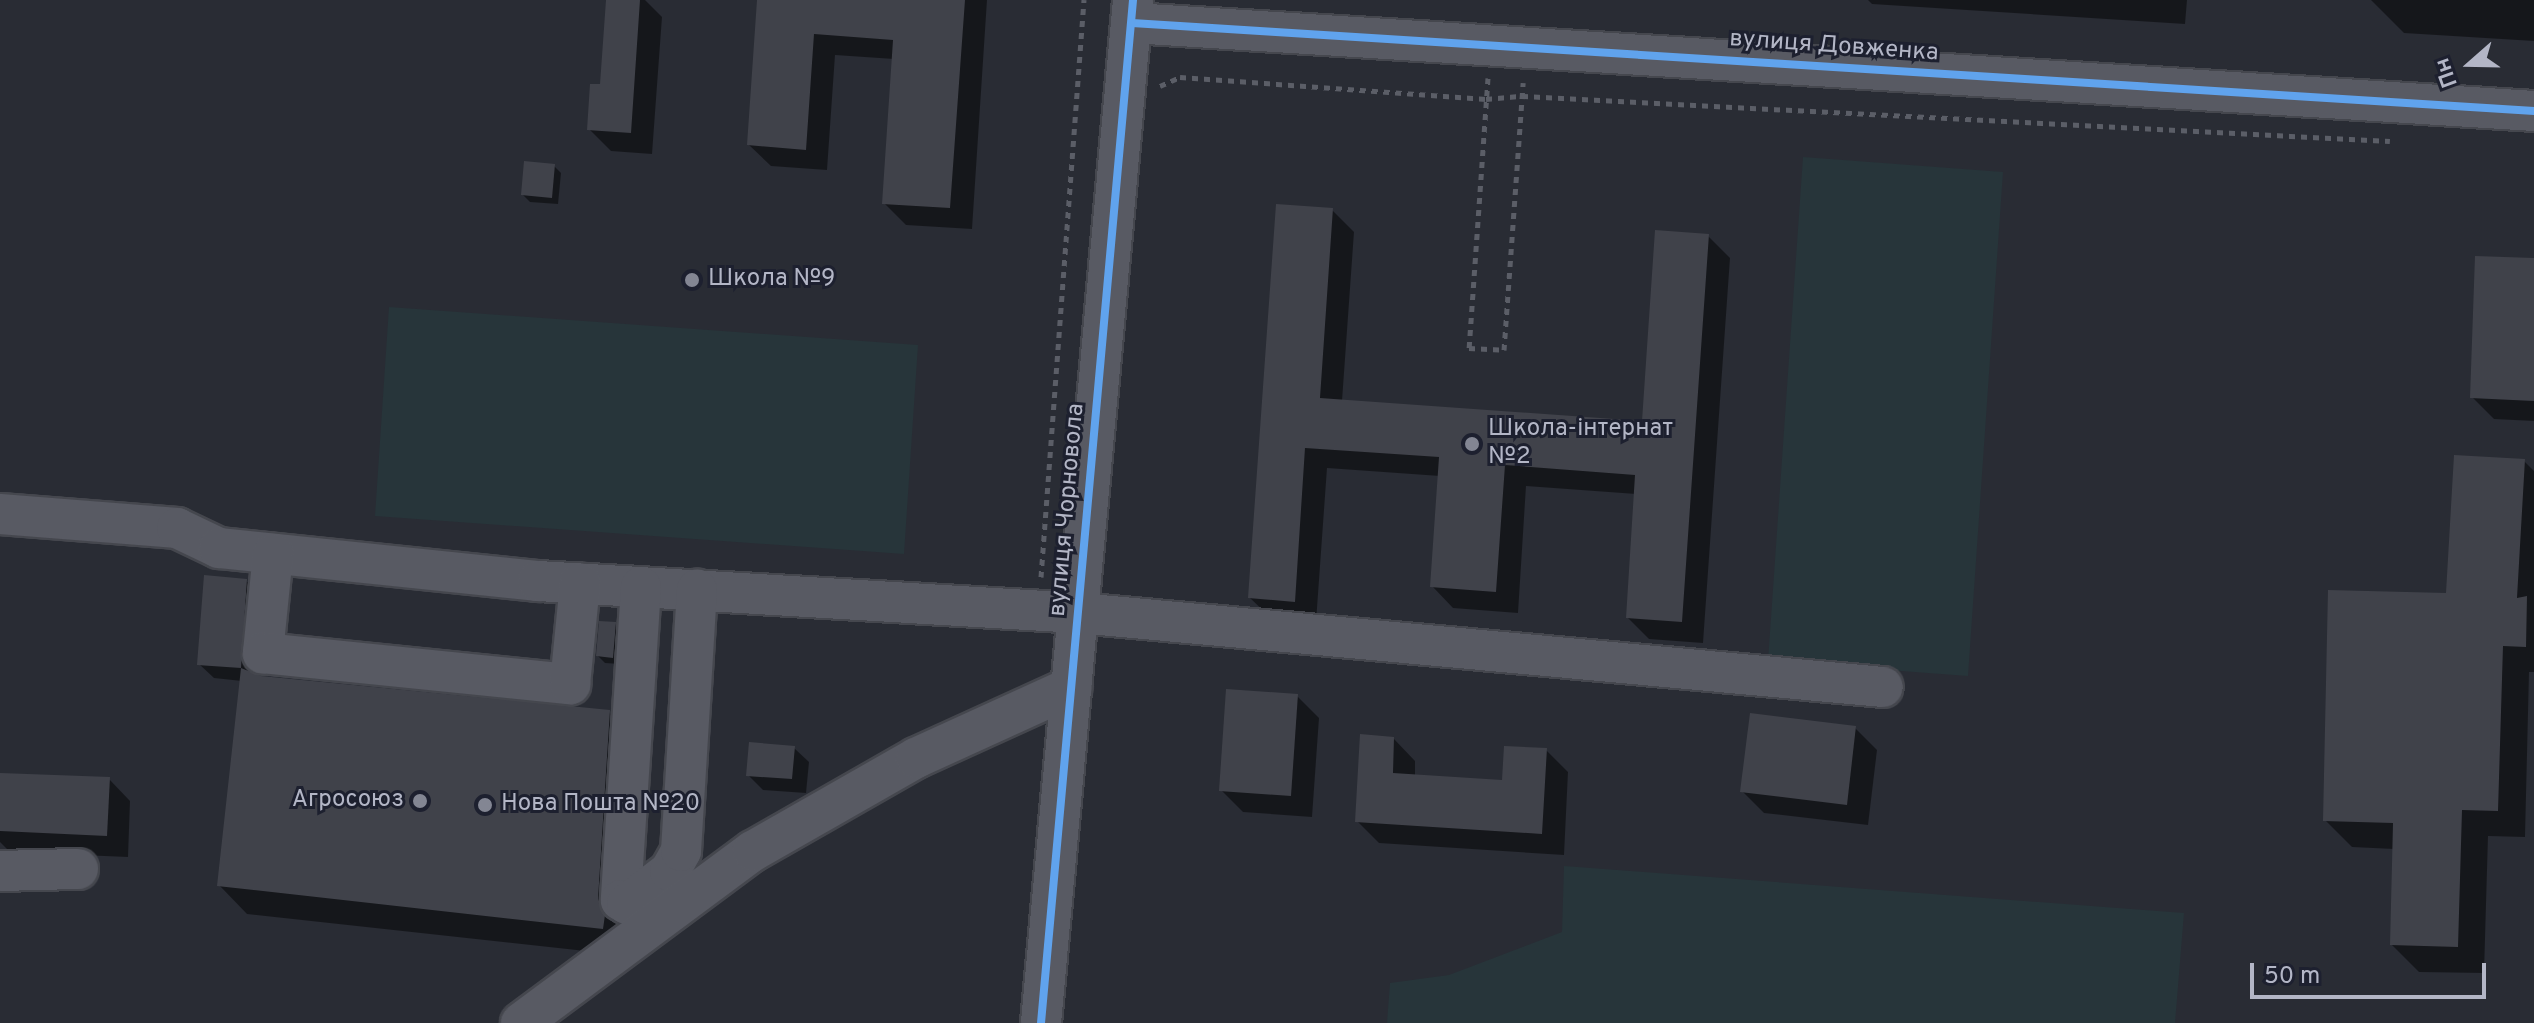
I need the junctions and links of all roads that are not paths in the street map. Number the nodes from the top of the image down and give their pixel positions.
1 (1133, 12) edge
2 (2534, 111) edge
3 (0, 514) edge
4 (273, 554) junction
5 (580, 583) junction
6 (641, 587) junction
7 (697, 589) junction
8 (1079, 613) junction
9 (1072, 687) junction
10 (1883, 687) dead end
11 (78, 869) dead end
12 (0, 871) edge
13 (521, 1023) edge
14 (1041, 1023) edge

1 - 2 street, вулиця Довженка
1 - 8 street, вулиця Чорновола
3 - 4 street
4 - 5 street
4 - 5 street
5 - 6 street
6 - 7 street
6 - 7 street
7 - 8 street
8 - 9 street, вулиця Чорновола
8 - 10 street
9 - 13 street
9 - 14 street, вулиця Чорновола
11 - 12 street

